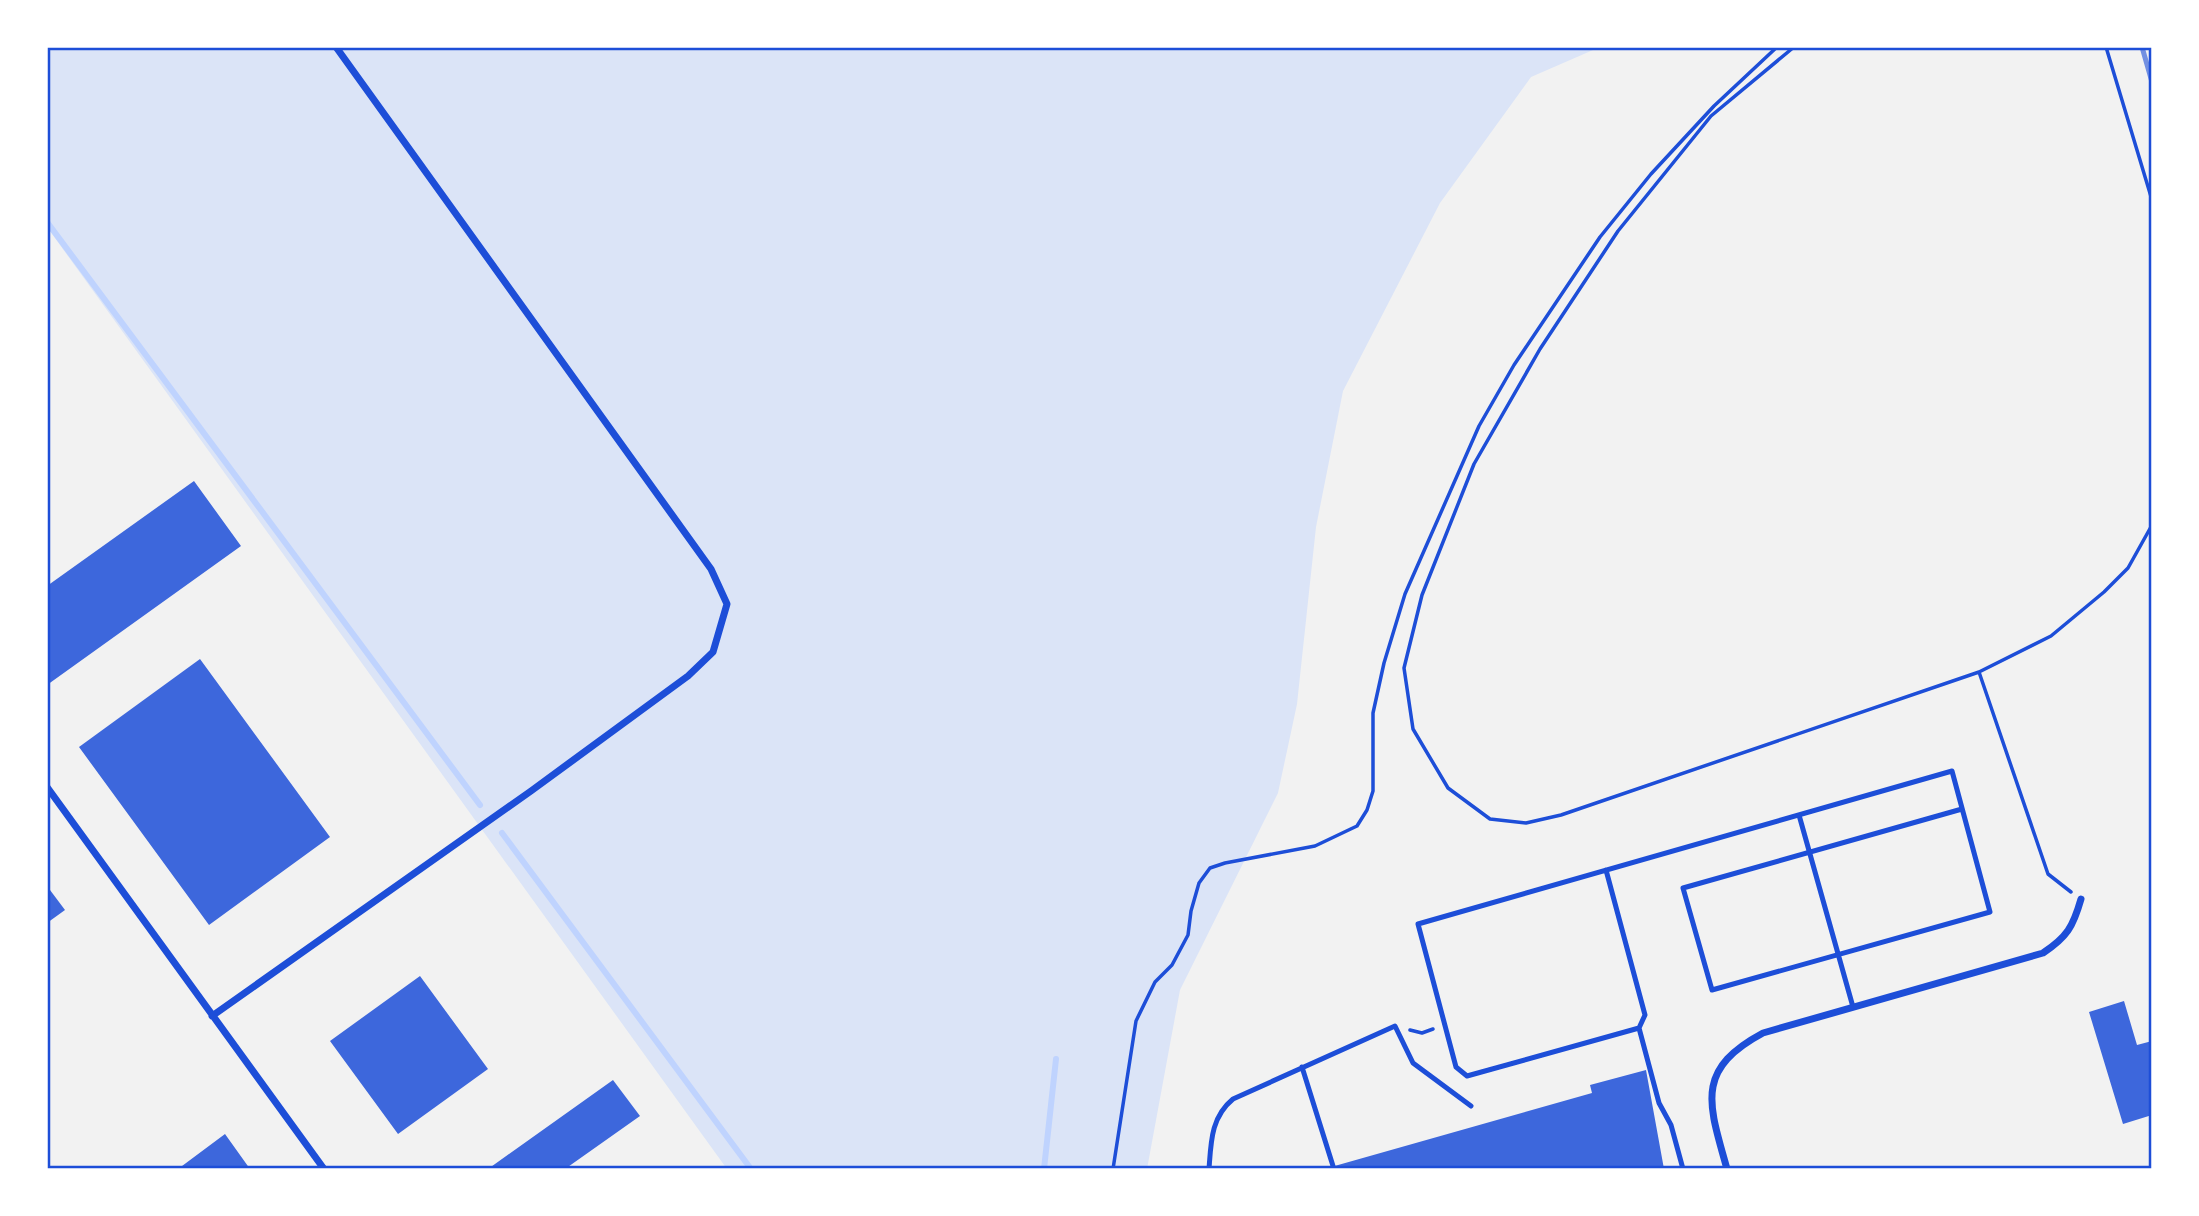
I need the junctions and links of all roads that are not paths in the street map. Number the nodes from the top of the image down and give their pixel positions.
1 (336, 47) edge
2 (47, 787) edge
3 (1962, 809) junction
4 (1799, 814) junction
5 (1810, 852) junction
6 (1606, 870) junction
7 (2081, 899) road end
8 (1838, 955) junction
9 (1853, 1007) junction
10 (212, 1016) junction
11 (1639, 1028) junction
12 (1302, 1067) junction
13 (1471, 1106) dead end
14 (1333, 1166) dead end
15 (324, 1169) edge
16 (1209, 1169) edge
17 (1683, 1169) edge
18 (1727, 1169) edge

1 - 10 street
2 - 10 street
3 - 4 lane
3 - 5 lane
3 - 8 lane
4 - 5 lane
4 - 6 lane
5 - 8 lane
5 - 8 lane
6 - 11 lane
6 - 11 lane
7 - 9 street
8 - 9 lane
9 - 18 street
10 - 15 street
11 - 17 lane
12 - 13 lane
12 - 14 lane
12 - 16 lane

